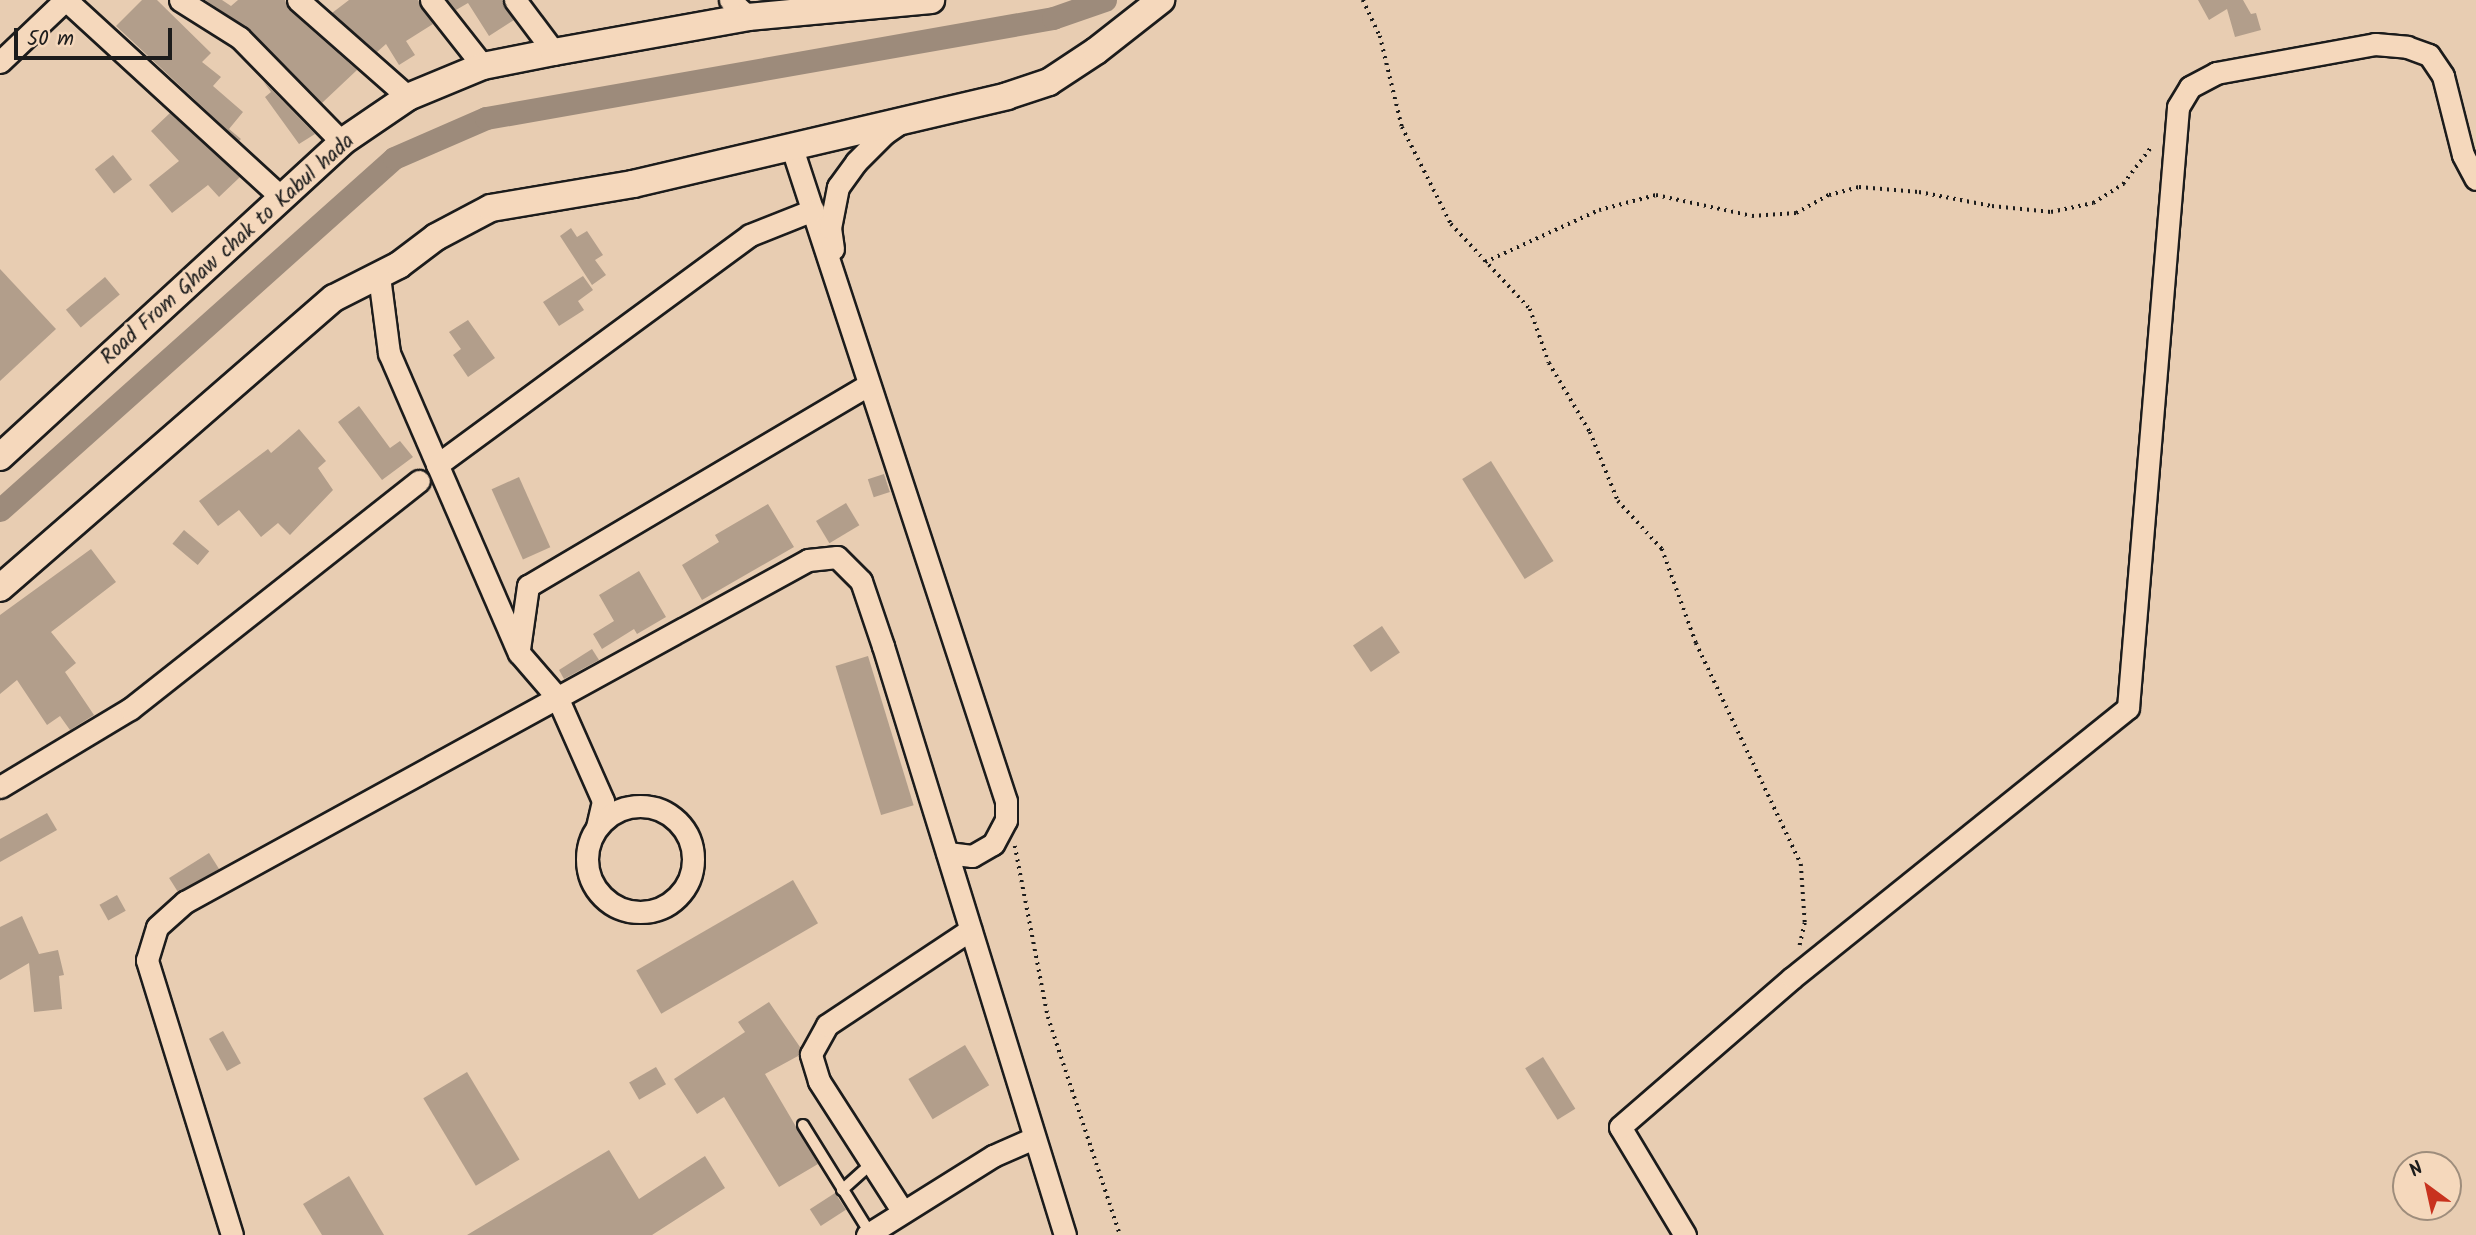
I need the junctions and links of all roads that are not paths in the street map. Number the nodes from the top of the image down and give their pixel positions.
1 (66, 0) edge
2 (180, 0) edge
3 (298, 0) edge
4 (431, 0) edge
5 (515, 0) edge
6 (931, 0) edge
7 (1161, 0) edge
8 (808, 6) edge
9 (739, 9) edge
10 (554, 51) junction
11 (0, 62) edge
12 (483, 66) junction
13 (408, 97) junction
14 (902, 121) junction
15 (342, 142) junction
16 (791, 145) junction
17 (2476, 179) edge
18 (281, 197) junction
19 (813, 210) junction
20 (379, 275) junction
21 (836, 283) junction
22 (869, 384) junction
23 (0, 457) edge
24 (437, 465) junction
25 (419, 481) dead end
26 (0, 588) edge
27 (519, 653) junction
28 (557, 697) junction
29 (0, 787) edge
30 (603, 801) junction
31 (633, 806) junction
32 (597, 827) junction
33 (947, 853) junction
34 (970, 930) junction
35 (803, 1125) dead end
36 (1034, 1138) junction
37 (872, 1163) junction
38 (842, 1190) junction
39 (903, 1212) junction
40 (868, 1234) edge
41 (232, 1235) edge
42 (1065, 1235) edge
43 (1685, 1235) edge

1 - 11 street
1 - 18 street
2 - 15 street
3 - 13 street
4 - 12 street
5 - 10 street
6 - 8 street, Road From Ghaw chak to Kabul hada
7 - 14 street
8 - 9 street, Road From Ghaw chak to Kabul hada
9 - 10 street, Road From Ghaw chak to Kabul hada
10 - 12 street, Road From Ghaw chak to Kabul hada
12 - 13 street, Road From Ghaw chak to Kabul hada
13 - 15 street, Road From Ghaw chak to Kabul hada
14 - 16 street
14 - 21 street
15 - 18 street, Road From Ghaw chak to Kabul hada
16 - 19 street
16 - 20 street
17 - 43 street
18 - 23 street, Road From Ghaw chak to Kabul hada
19 - 21 street
19 - 24 street
20 - 24 street
20 - 26 street
21 - 22 street
22 - 27 street
22 - 33 street
24 - 27 street
25 - 29 street
27 - 28 street
28 - 30 street
28 - 33 street
28 - 41 street
30 - 31 street
30 - 32 street
31 - 32 street
31 - 32 street
33 - 34 street
34 - 36 street
34 - 37 street
35 - 38 lane
36 - 39 street
36 - 42 street
37 - 38 lane
37 - 39 street
38 - 40 lane
39 - 40 street

